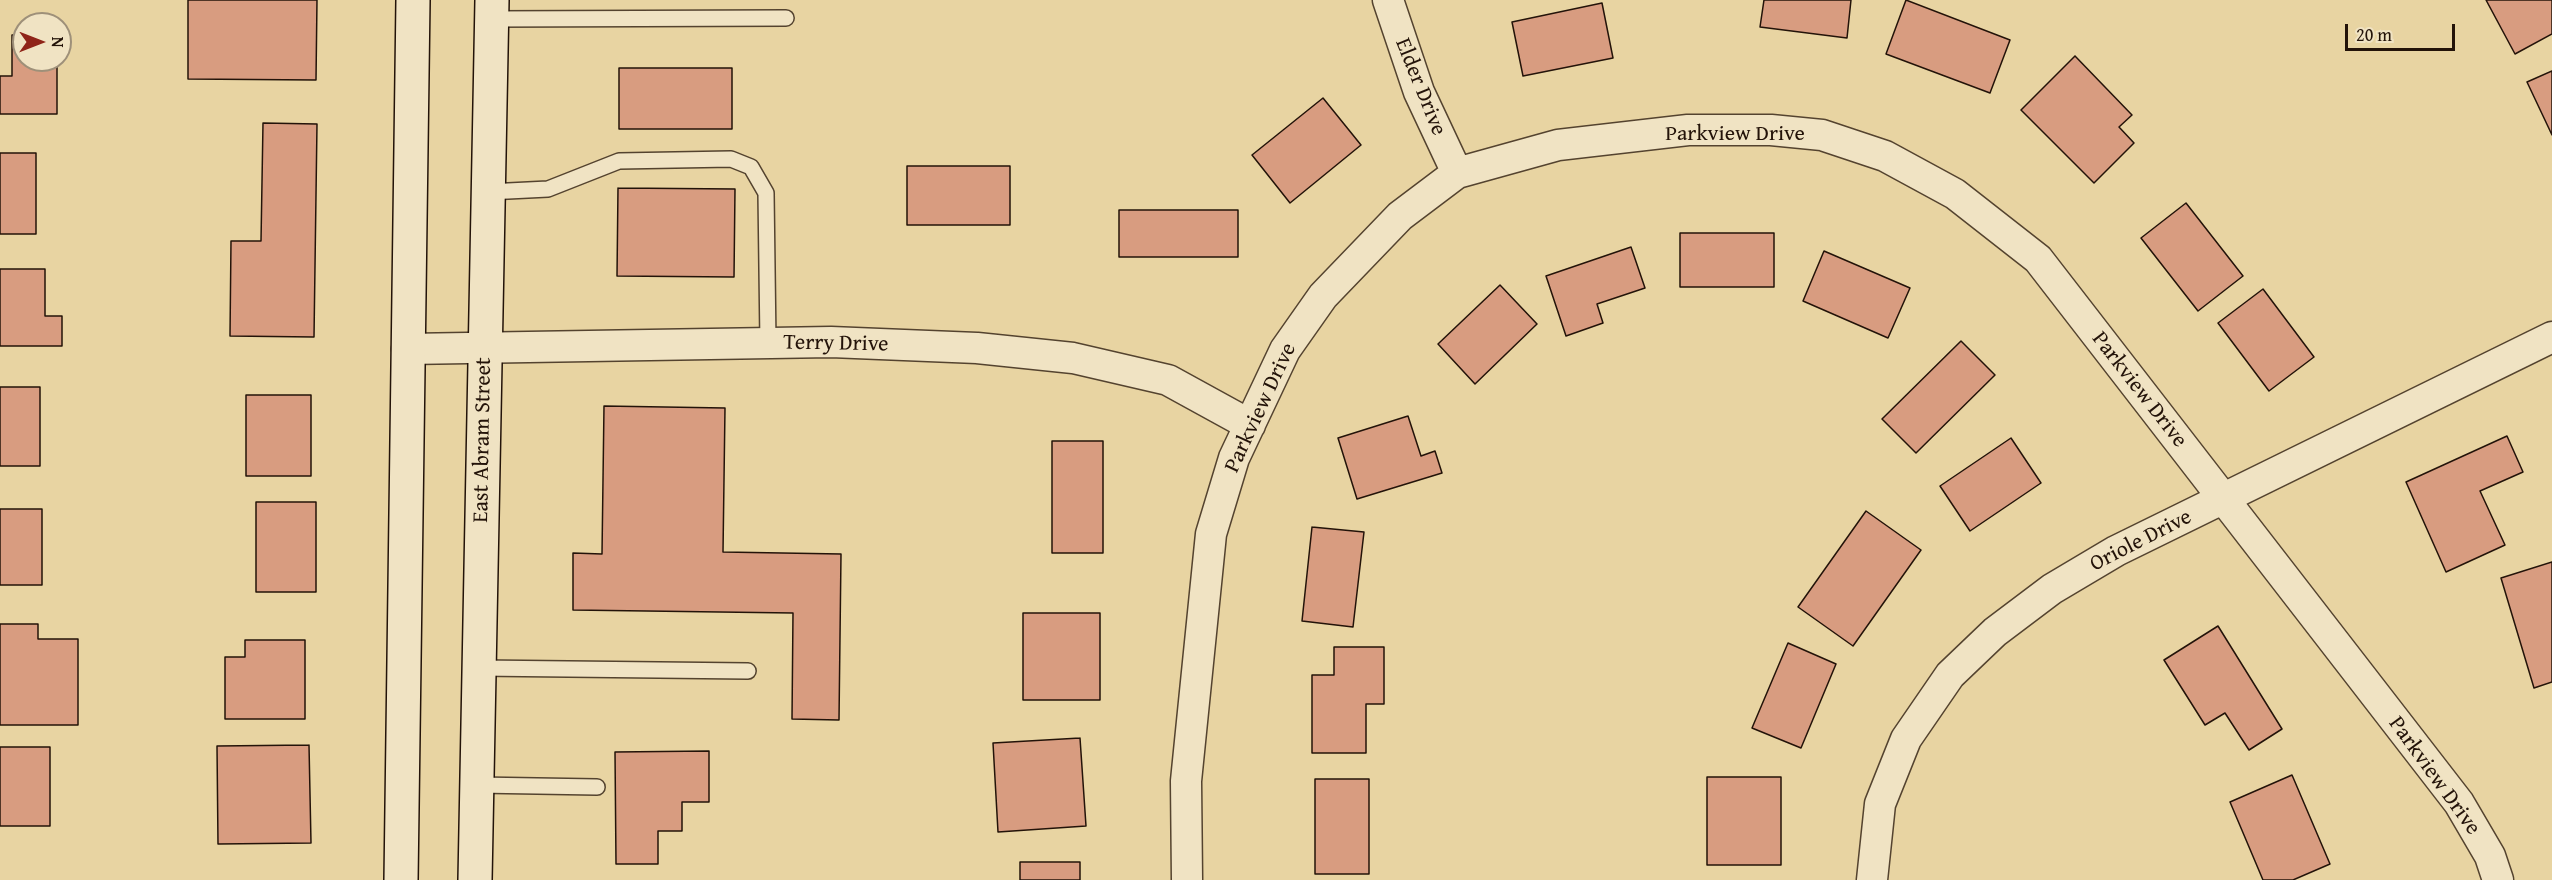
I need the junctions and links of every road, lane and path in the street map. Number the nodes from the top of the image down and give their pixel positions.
1 (413, 0) edge
2 (1388, 0) edge
3 (492, 10) edge
4 (786, 18) dead end
5 (1457, 173) junction
6 (488, 192) junction
7 (2552, 337) edge
8 (768, 343) junction
9 (485, 348) junction
10 (406, 349) junction
11 (1250, 424) junction
12 (2224, 499) junction
13 (479, 668) junction
14 (748, 671) dead end
15 (477, 785) junction
16 (597, 787) dead end
17 (401, 880) edge
18 (475, 880) edge
19 (1187, 880) edge
20 (1872, 880) edge
21 (2498, 880) edge

1 - 10 main road
2 - 5 street, Elder Drive
3 - 4 lane
3 - 6 main road, East Abram Street
5 - 11 street, Parkview Drive
5 - 12 street, Parkview Drive
6 - 8 lane
6 - 9 main road, East Abram Street
7 - 12 street, Oriole Drive
8 - 9 street, Terry Drive
8 - 11 street, Terry Drive
9 - 10 street, Terry Drive
9 - 13 main road, East Abram Street
10 - 17 main road
11 - 19 street, Parkview Drive
12 - 20 street, Oriole Drive
12 - 21 street, Parkview Drive
13 - 14 lane
13 - 15 main road, East Abram Street
15 - 16 lane
15 - 18 main road, East Abram Street

